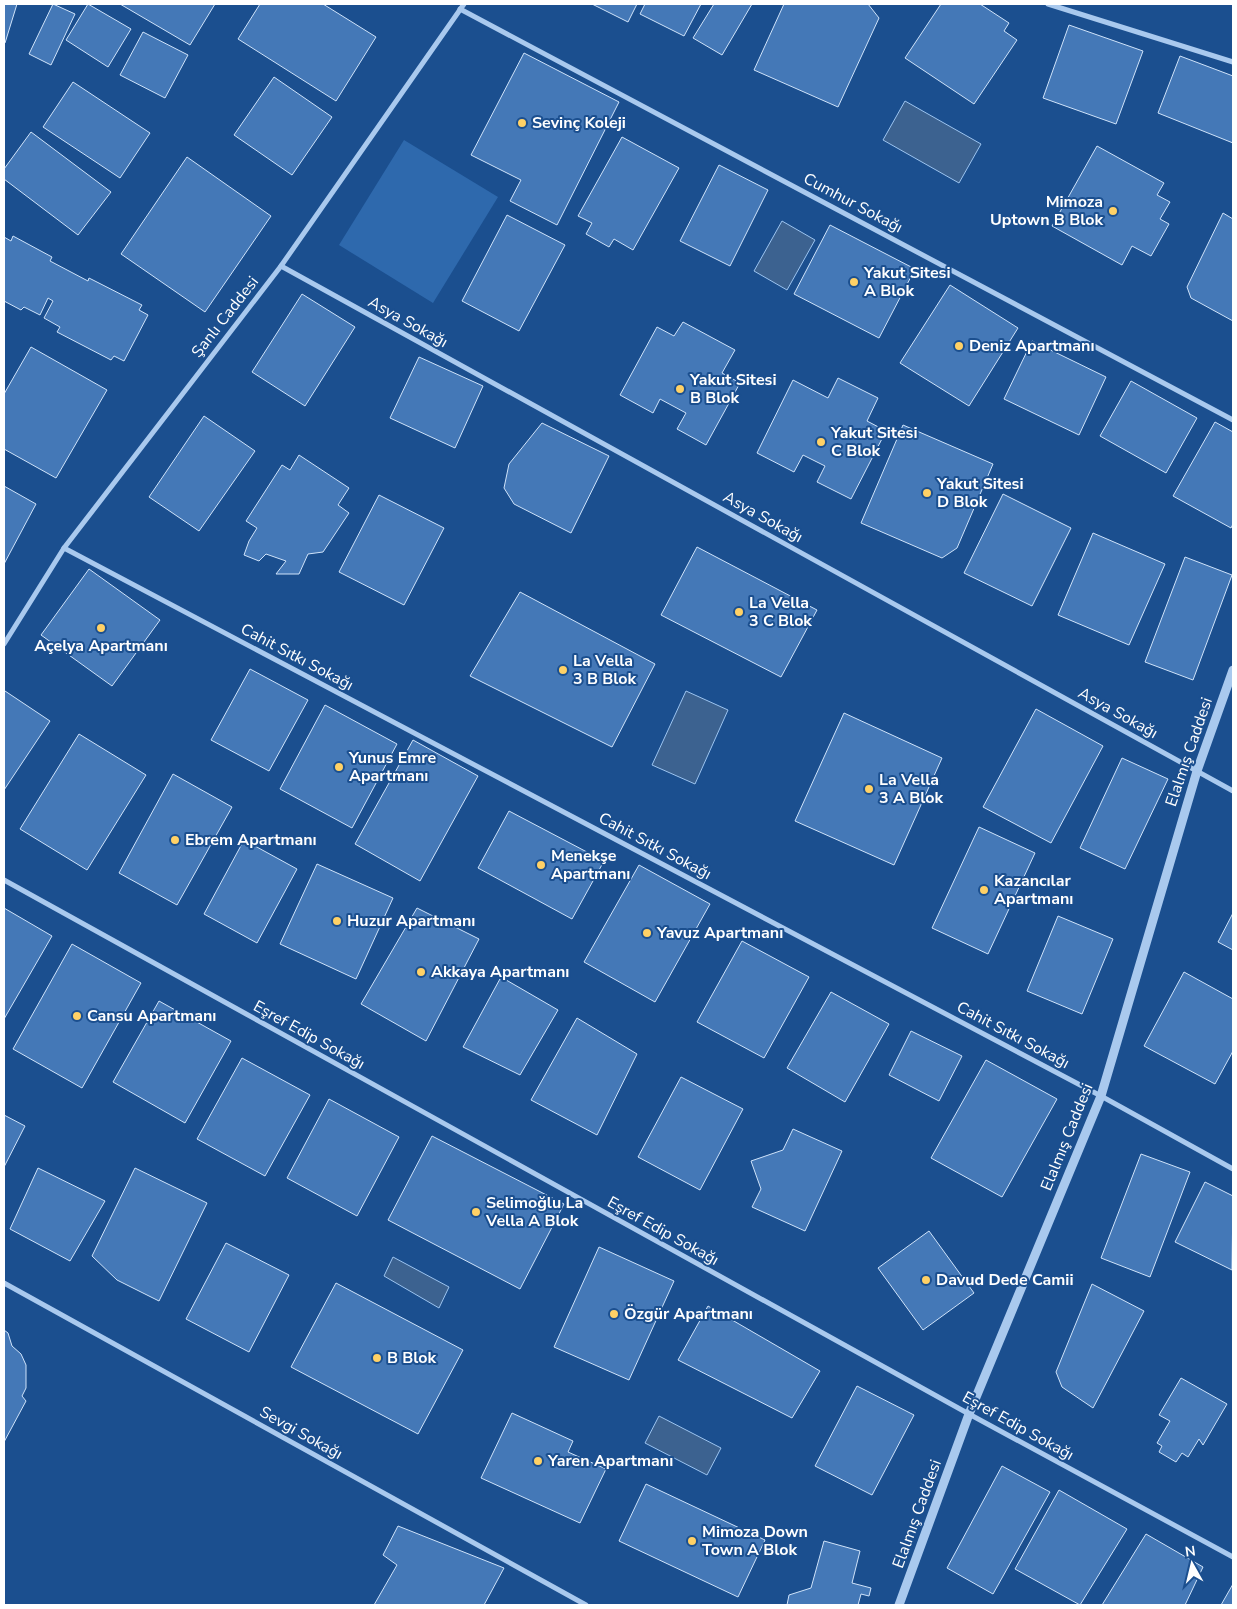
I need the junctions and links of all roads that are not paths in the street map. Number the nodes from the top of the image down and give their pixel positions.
1 (1048, 4) edge
2 (462, 6) edge
3 (1233, 62) edge
4 (281, 266) junction
5 (1233, 420) edge
6 (64, 548) junction
7 (4, 644) edge
8 (1233, 670) edge
9 (1197, 771) junction
10 (1233, 791) edge
11 (4, 880) edge
12 (1101, 1096) junction
13 (1233, 1169) edge
14 (4, 1283) edge
15 (969, 1414) junction
16 (1233, 1557) edge
17 (586, 1605) edge
18 (899, 1605) edge

1 - 3 street
2 - 4 street, Şanlı Caddesi
2 - 5 street, Cumhur Sokağı
4 - 6 street, Şanlı Caddesi
4 - 9 street, Asya Sokağı
6 - 7 street, Şanlı Caddesi
6 - 12 street, Cahit Sıtkı Sokağı
8 - 9 street, Elalmış Caddesi
9 - 10 street, Asya Sokağı
9 - 12 street, Elalmış Caddesi
11 - 15 street, Eşref Edip Sokağı
12 - 13 street, Cahit Sıtkı Sokağı
12 - 15 street, Elalmış Caddesi
14 - 17 street, Sevgi Sokağı
15 - 16 street, Eşref Edip Sokağı
15 - 18 street, Elalmış Caddesi

